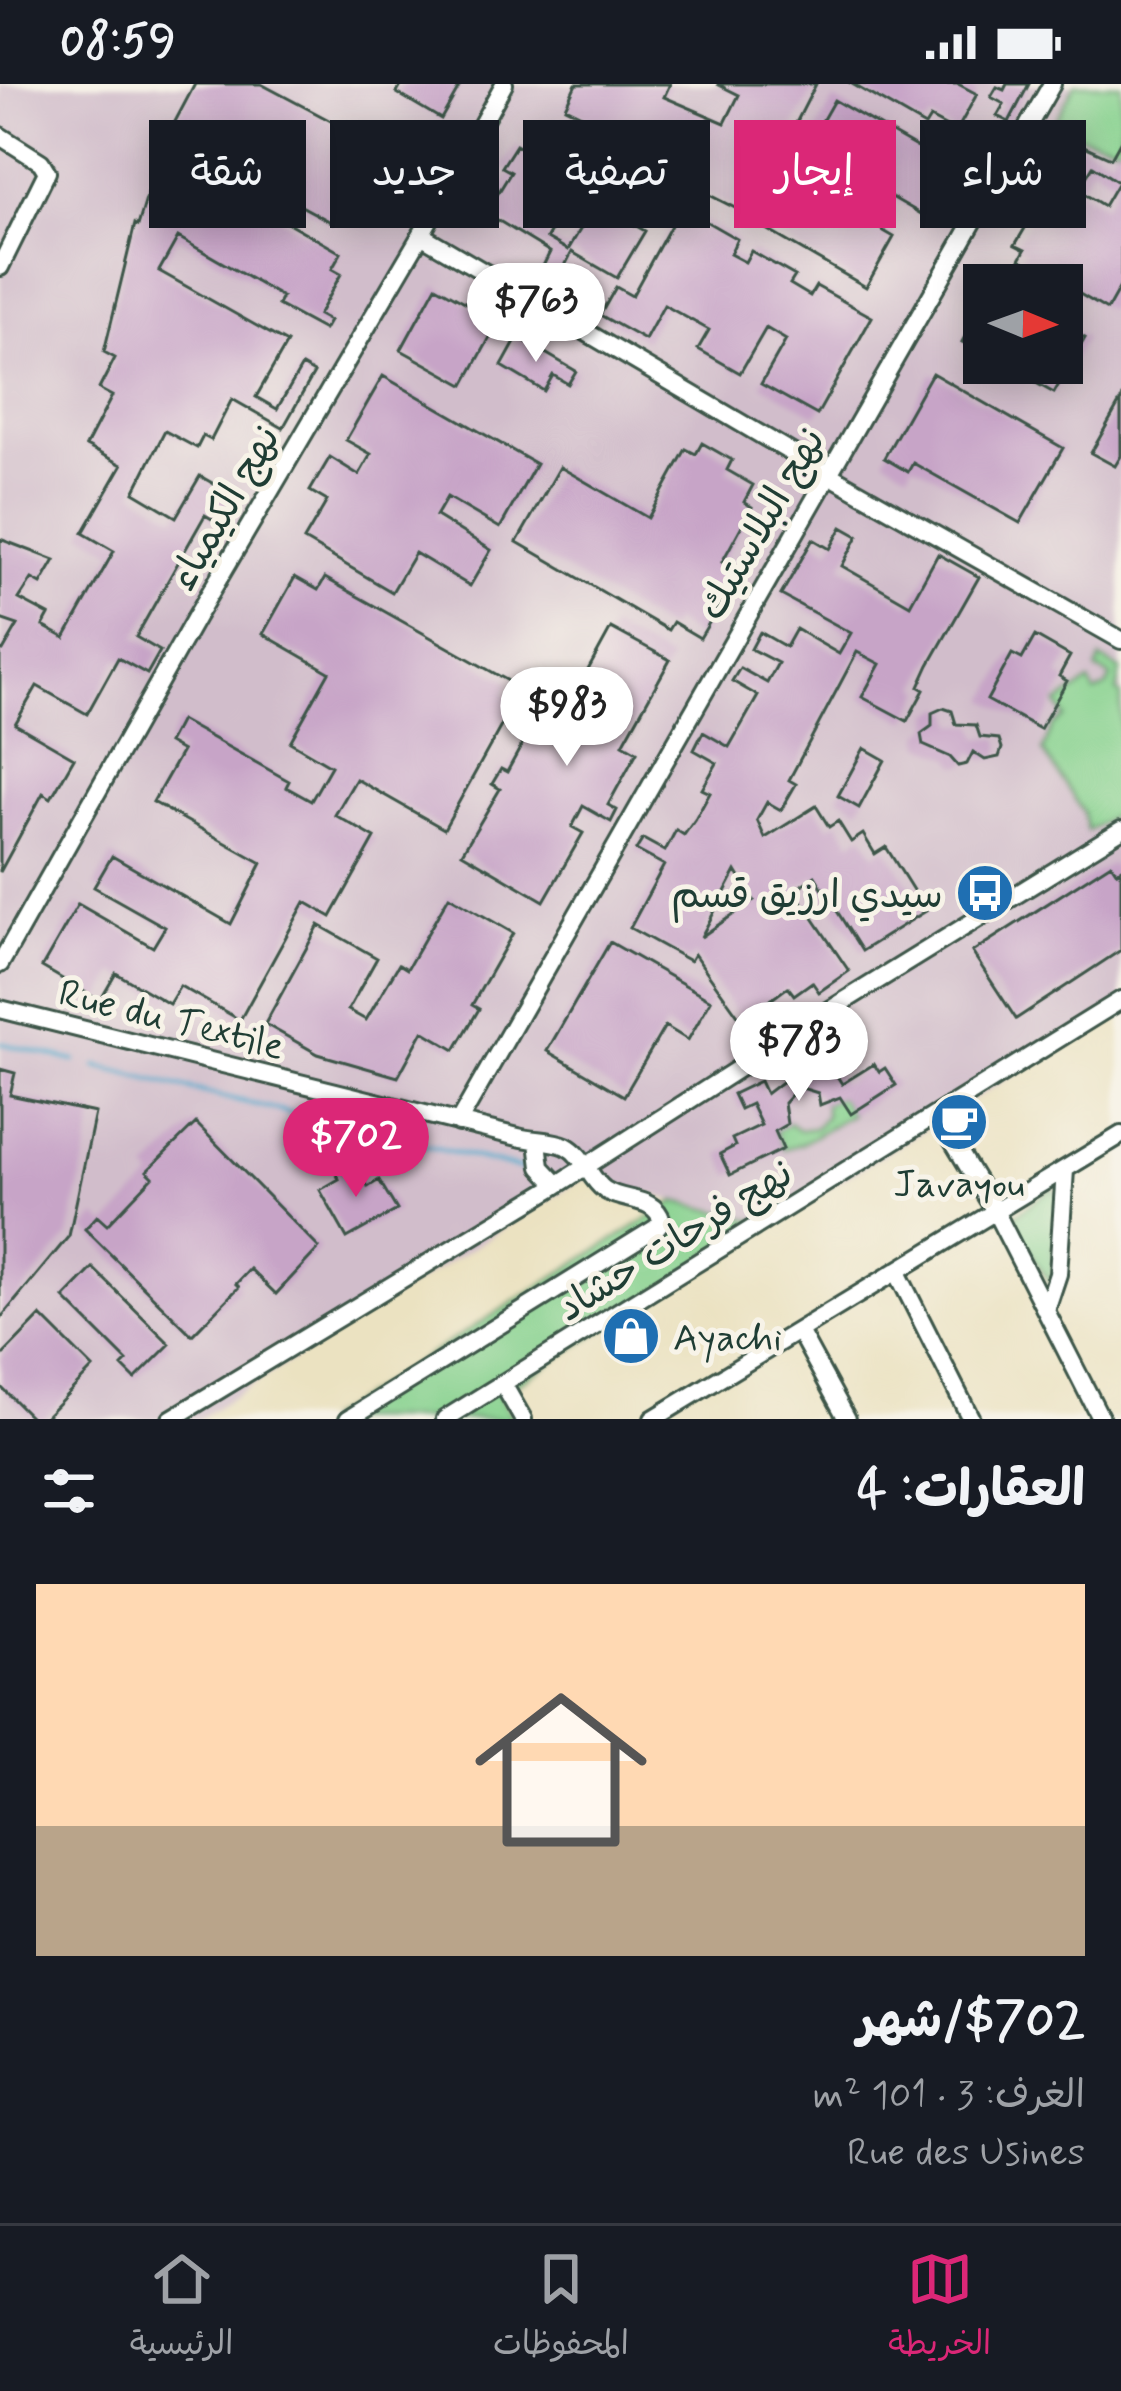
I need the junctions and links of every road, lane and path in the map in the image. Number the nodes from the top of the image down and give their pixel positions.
1 (504, 84) edge
2 (1052, 84) edge
3 (0, 136) edge
4 (421, 235) junction
5 (0, 266) edge
6 (826, 473) junction
7 (1121, 640) edge
8 (1121, 830) edge
9 (0, 964) edge
10 (1121, 1000) edge
11 (0, 1009) edge
12 (938, 1115) junction
13 (458, 1123) junction
14 (1121, 1135) edge
15 (538, 1142) junction
16 (1065, 1171) junction
17 (572, 1174) junction
18 (995, 1211) junction
19 (897, 1272) junction
20 (1046, 1310) junction
21 (799, 1331) junction
22 (503, 1384) junction
23 (518, 1417) edge
24 (171, 1419) edge
25 (348, 1419) edge
26 (446, 1419) edge
27 (653, 1419) edge
28 (847, 1419) edge
29 (971, 1419) edge
30 (1101, 1419) edge

1 - 4 street, نهج الكيمياء
2 - 6 street, نهج البلاستيك
3 - 5 street
4 - 6 street
4 - 9 street, نهج الكيمياء
6 - 7 street
6 - 13 street, نهج البلاستيك
8 - 17 street
10 - 12 street, نهج فرحات حشاد
11 - 13 street, Rue du Textile
12 - 18 street
12 - 22 street, نهج فرحات حشاد
13 - 15 street, Rue du Textile
14 - 16 street
15 - 17 street, Rue du Textile
15 - 17 street
16 - 18 street
16 - 20 street
17 - 24 street
17 - 25 street, Rue du Textile
18 - 19 street
18 - 20 street
19 - 21 street
19 - 29 street
20 - 30 street
21 - 27 street
21 - 28 street
22 - 23 street
22 - 26 street, نهج فرحات حشاد

